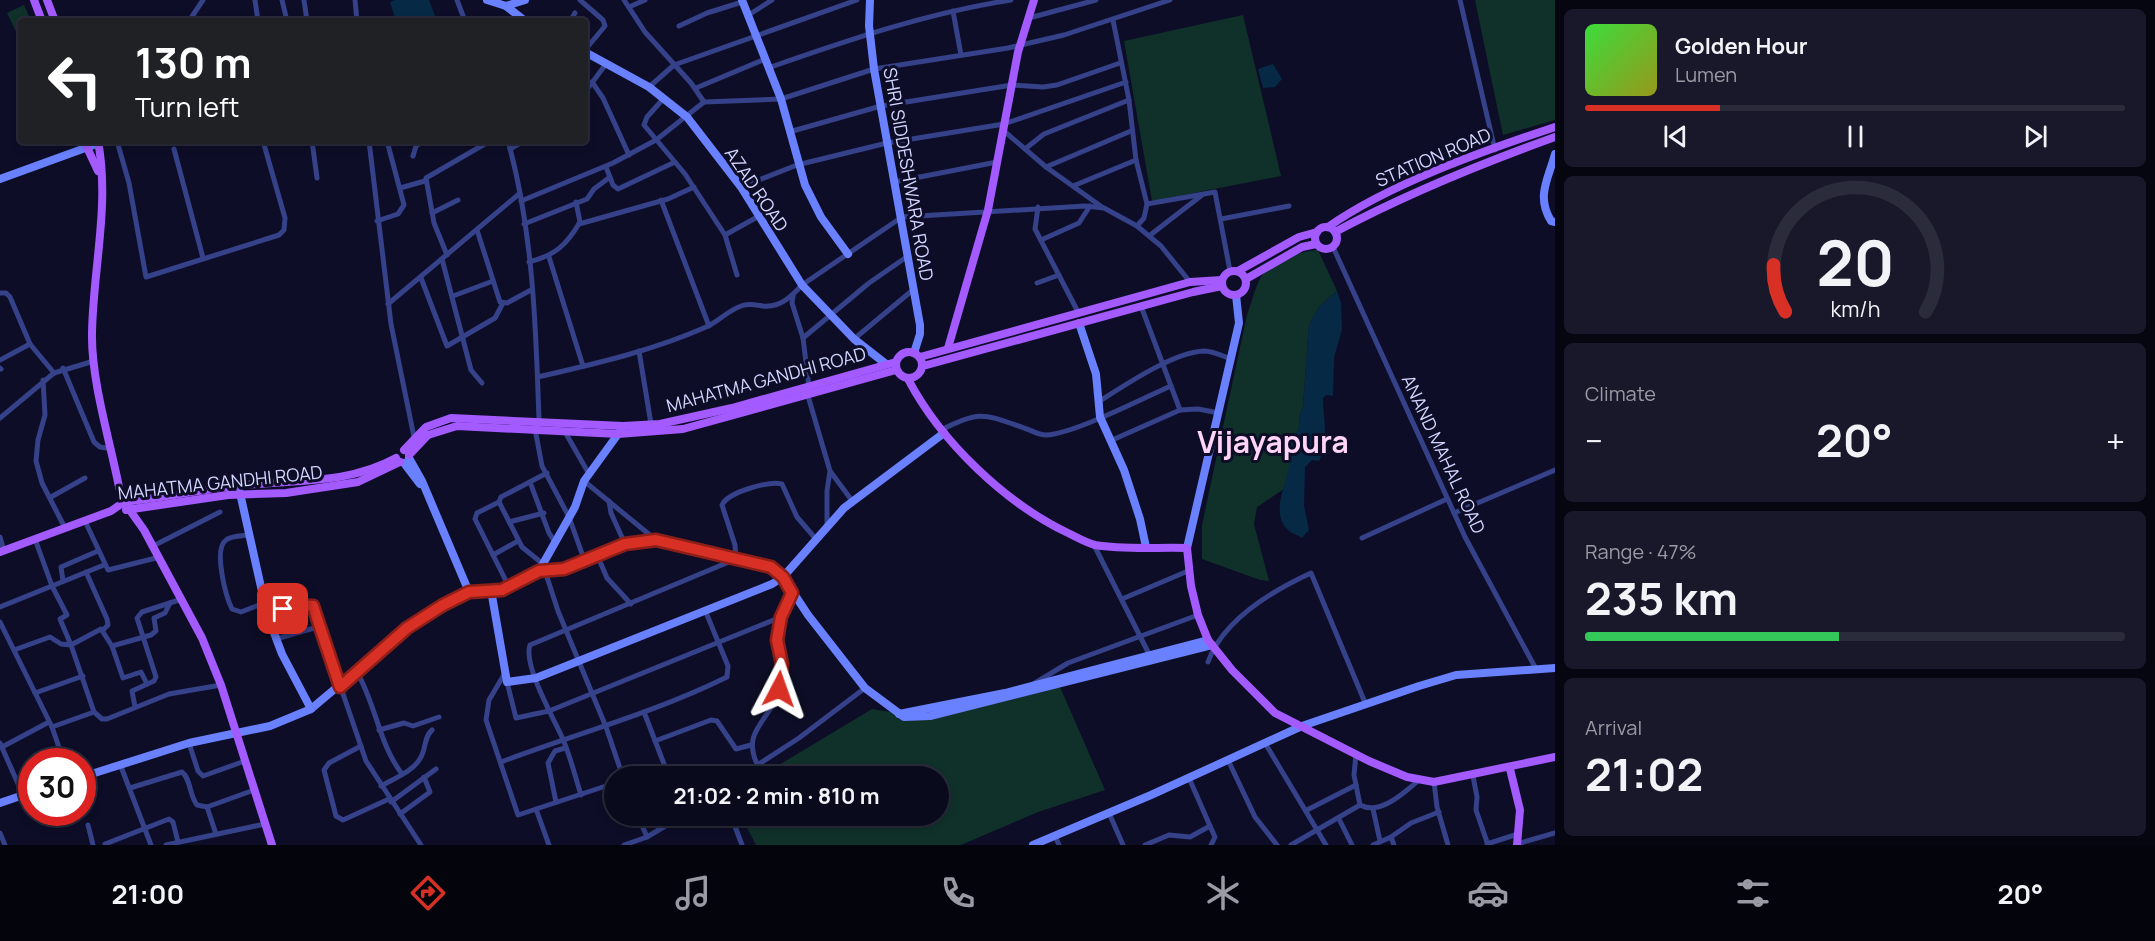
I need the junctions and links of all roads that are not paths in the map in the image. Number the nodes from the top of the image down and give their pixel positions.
1 (34, 0) edge
2 (47, 0) edge
3 (203, 0) edge
4 (255, 0) edge
5 (282, 0) edge
6 (304, 0) edge
7 (356, 0) edge
8 (457, 0) edge
9 (487, 0) edge
10 (525, 0) edge
11 (580, 0) edge
12 (624, 0) edge
13 (645, 0) edge
14 (772, 0) edge
15 (857, 0) edge
16 (870, 0) edge
17 (1011, 0) edge
18 (1034, 0) edge
19 (1096, 0) edge
20 (1168, 0) edge
21 (1460, 0) edge
22 (515, 1) edge
23 (742, 1) edge
24 (506, 6) junction
25 (629, 7) junction
26 (953, 11) junction
27 (576, 13) dead end
28 (747, 16) junction
29 (41, 18) edge
30 (54, 18) edge
31 (191, 18) edge
32 (258, 18) edge
33 (286, 18) edge
34 (307, 18) edge
35 (357, 18) edge
36 (464, 18) edge
37 (521, 18) edge
38 (572, 18) edge
39 (1027, 18) junction
40 (1113, 20) junction
41 (680, 26) dead end
42 (870, 33) junction
43 (754, 36) junction
44 (1020, 44) junction
45 (588, 47) edge
46 (588, 53) edge
47 (961, 55) junction
48 (765, 59) junction
49 (1120, 63) junction
50 (606, 64) junction
51 (674, 65) junction
52 (768, 68) junction
53 (874, 69) junction
54 (1126, 81) junction
55 (592, 82) junction
56 (1012, 85) junction
57 (649, 87) junction
58 (588, 88) edge
59 (696, 88) junction
60 (664, 98) junction
61 (781, 99) junction
62 (1129, 100) junction
63 (704, 102) junction
64 (881, 106) junction
65 (687, 117) junction
66 (1555, 127) edge
67 (1004, 128) junction
68 (1131, 131) junction
69 (789, 132) junction
70 (1555, 137) edge
71 (656, 140) junction
72 (887, 143) junction
73 (98, 144) edge
74 (118, 144) edge
75 (264, 144) edge
76 (312, 144) edge
77 (369, 144) edge
78 (388, 144) edge
79 (419, 144) edge
80 (485, 144) edge
81 (509, 144) edge
82 (519, 144) edge
83 (85, 145) edge
84 (1494, 148) junction
85 (174, 149) dead end
86 (510, 149) junction
87 (1025, 149) junction
88 (1555, 154) edge
89 (629, 155) junction
90 (413, 156) dead end
91 (1498, 157) junction
92 (1136, 160) junction
93 (675, 162) junction
94 (997, 162) junction
95 (797, 165) junction
96 (1046, 166) junction
97 (606, 167) junction
98 (100, 174) junction
99 (610, 177) junction
100 (316, 178) dead end
101 (0, 179) edge
102 (425, 181) junction
103 (894, 182) junction
104 (1073, 186) junction
105 (694, 187) junction
106 (741, 187) junction
107 (400, 188) junction
108 (519, 194) junction
109 (1203, 194) junction
110 (458, 200) dead end
111 (661, 200) junction
112 (521, 201) junction
113 (576, 202) junction
114 (1147, 204) junction
115 (1090, 206) junction
116 (1289, 206) dead end
117 (1038, 207) junction
118 (1104, 208) junction
119 (988, 210) junction
120 (432, 213) junction
121 (759, 216) junction
122 (902, 217) junction
123 (1221, 219) junction
124 (377, 221) junction
125 (1555, 222) edge
126 (524, 224) junction
127 (579, 224) junction
128 (1137, 226) junction
129 (477, 230) junction
130 (1332, 230) junction
131 (1317, 232) junction
132 (725, 235) junction
133 (1149, 236) junction
134 (1041, 240) junction
135 (1316, 244) junction
136 (1333, 247) junction
137 (848, 255) junction
138 (910, 255) junction
139 (445, 257) junction
140 (549, 257) junction
141 (203, 258) junction
142 (529, 262) junction
143 (1234, 271) junction
144 (737, 275) dead end
145 (1059, 275) junction
146 (421, 278) junction
147 (1246, 279) junction
148 (493, 281) junction
149 (1190, 282) junction
150 (1037, 283) dead end
151 (1222, 283) junction
152 (802, 285) junction
153 (914, 289) junction
154 (531, 290) junction
155 (0, 293) edge
156 (1236, 295) junction
157 (453, 296) junction
158 (793, 296) junction
159 (503, 303) junction
160 (388, 304) junction
161 (1141, 306) junction
162 (1078, 312) junction
163 (830, 315) junction
164 (1079, 323) junction
165 (709, 326) junction
166 (464, 336) junction
167 (803, 338) junction
168 (854, 339) junction
169 (30, 344) junction
170 (948, 348) junction
171 (639, 351) junction
172 (919, 359) junction
173 (1231, 359) junction
174 (0, 360) edge
175 (94, 361) junction
176 (886, 364) junction
177 (1164, 364) junction
178 (583, 366) junction
179 (896, 366) junction
180 (63, 368) junction
181 (54, 373) junction
182 (537, 377) junction
183 (908, 379) junction
184 (43, 380) junction
185 (482, 383) dead end
186 (1171, 386) junction
187 (809, 392) junction
188 (1097, 403) junction
189 (1180, 410) junction
190 (1219, 413) junction
191 (1100, 417) junction
192 (0, 418) edge
193 (536, 420) junction
194 (651, 424) junction
195 (623, 426) junction
196 (536, 431) junction
197 (565, 432) junction
198 (942, 432) junction
199 (618, 434) junction
200 (414, 437) junction
201 (1110, 441) junction
202 (112, 449) junction
203 (404, 458) junction
204 (1555, 470) edge
205 (830, 471) junction
206 (547, 474) junction
207 (587, 477) junction
208 (85, 478) dead end
209 (530, 482) junction
210 (240, 493) junction
211 (51, 497) junction
212 (1447, 499) junction
213 (609, 501) junction
214 (499, 502) junction
215 (853, 502) junction
216 (127, 506) junction
217 (220, 512) dead end
218 (544, 513) junction
219 (1454, 513) junction
220 (569, 517) junction
221 (85, 521) junction
222 (509, 522) junction
223 (827, 524) junction
224 (65, 528) junction
225 (249, 535) junction
226 (0, 537) edge
227 (815, 538) junction
228 (1362, 538) dead end
229 (35, 539) junction
230 (518, 540) junction
231 (656, 540) junction
232 (555, 542) junction
233 (625, 544) junction
234 (1094, 545) junction
235 (153, 546) junction
236 (1146, 547) junction
237 (1187, 548) junction
238 (98, 551) junction
239 (2, 552) edge
240 (493, 555) junction
241 (160, 557) junction
242 (598, 557) junction
243 (736, 559) junction
244 (585, 562) junction
245 (104, 565) junction
246 (542, 568) junction
247 (1188, 571) junction
248 (86, 572) junction
249 (783, 577) junction
250 (63, 581) junction
251 (52, 586) junction
252 (509, 587) junction
253 (491, 591) junction
254 (469, 592) junction
255 (792, 593) junction
256 (182, 599) junction
257 (1122, 599) junction
258 (170, 603) junction
259 (264, 603) junction
260 (631, 604) junction
261 (0, 607) edge
262 (705, 610) junction
263 (267, 614) junction
264 (1198, 615) junction
265 (781, 617) junction
266 (0, 622) edge
267 (321, 626) junction
268 (103, 630) junction
269 (566, 630) junction
270 (1140, 636) junction
271 (141, 638) junction
272 (276, 639) junction
273 (720, 644) junction
274 (1211, 644) junction
275 (71, 645) junction
276 (112, 646) junction
277 (14, 650) junction
278 (1150, 656) junction
279 (580, 661) junction
280 (1209, 662) dead end
281 (1555, 668) edge
282 (1536, 669) junction
283 (357, 672) junction
284 (506, 672) junction
285 (83, 676) junction
286 (536, 678) junction
287 (507, 682) junction
288 (147, 684) junction
289 (221, 685) junction
290 (340, 687) junction
291 (865, 688) junction
292 (1029, 690) junction
293 (35, 693) junction
294 (593, 693) junction
295 (1366, 705) junction
296 (135, 707) junction
297 (311, 709) junction
298 (549, 711) junction
299 (94, 712) junction
300 (644, 712) junction
301 (439, 717) dead end
302 (51, 725) junction
303 (1302, 726) junction
304 (606, 727) junction
305 (379, 730) junction
306 (432, 730) dead end
307 (236, 734) junction
308 (562, 739) junction
309 (655, 741) junction
310 (1265, 742) junction
311 (189, 743) junction
312 (1, 745) edge
313 (751, 746) junction
314 (361, 747) junction
315 (59, 748) edge
316 (565, 748) junction
317 (1356, 754) junction
318 (1555, 757) edge
319 (1228, 760) junction
320 (245, 761) junction
321 (501, 762) junction
322 (120, 764) junction
323 (757, 764) junction
324 (619, 766) edge
325 (665, 766) edge
326 (754, 766) edge
327 (436, 769) dead end
328 (1510, 769) junction
329 (96, 772) edge
330 (402, 774) junction
331 (1473, 776) junction
332 (18, 777) edge
333 (424, 777) junction
334 (1189, 778) junction
335 (1420, 779) junction
336 (1434, 782) junction
337 (1356, 785) junction
338 (381, 786) junction
339 (604, 787) edge
340 (130, 788) junction
341 (254, 790) junction
342 (581, 795) junction
343 (18, 797) edge
344 (390, 800) junction
345 (556, 802) junction
346 (0, 803) edge
347 (1360, 805) junction
348 (207, 807) junction
349 (1373, 808) junction
350 (536, 809) junction
351 (1307, 810) junction
352 (1438, 812) junction
353 (1109, 813) junction
354 (400, 814) junction
355 (1339, 819) junction
356 (265, 824) junction
357 (88, 826) edge
358 (642, 826) edge
359 (665, 826) edge
360 (735, 826) edge
361 (1210, 826) junction
362 (144, 828) junction
363 (1318, 831) junction
364 (0, 833) edge
365 (1555, 833) edge
366 (216, 834) junction
367 (1518, 834) junction
368 (1055, 836) junction
369 (647, 837) junction
370 (1391, 837) junction
371 (1380, 841) junction
372 (178, 842) junction
373 (1300, 843) edge
374 (105, 844) edge
375 (5, 845) edge
376 (93, 845) edge
377 (151, 845) edge
378 (166, 845) edge
379 (272, 845) edge
380 (421, 845) edge
381 (549, 845) edge
382 (624, 845) edge
383 (742, 845) edge
384 (1033, 845) edge
385 (1059, 845) edge
386 (1123, 845) edge
387 (1144, 845) edge
388 (1210, 845) edge
389 (1277, 845) edge
390 (1291, 845) edge
391 (1326, 845) edge
392 (1352, 845) edge
393 (1373, 845) edge
394 (1394, 845) edge
395 (1448, 845) edge
396 (1487, 845) edge
397 (1517, 845) edge

1 - 29 main road
2 - 30 main road
3 - 31 street
4 - 32 street
5 - 33 street
6 - 34 street
7 - 35 street
8 - 36 street
9 - 24 street
10 - 22 street
11 - 45 street
12 - 25 street
13 - 25 street
14 - 28 street
15 - 43 street
16 - 42 street, SHRI SIDDESHWARA ROAD
17 - 26 street
18 - 39 main road
19 - 39 street
20 - 40 street
21 - 84 street
22 - 24 street
23 - 28 street
23 - 41 street
24 - 37 street
25 - 51 street
26 - 42 street
26 - 47 street
27 - 38 street
28 - 43 street
39 - 44 main road
40 - 44 street
40 - 49 street
42 - 52 street
42 - 53 street, SHRI SIDDESHWARA ROAD
43 - 48 street
43 - 51 street
44 - 47 street
44 - 56 main road
46 - 50 street, AZAD ROAD
47 - 53 street
48 - 52 street
48 - 59 street
49 - 54 street
49 - 56 street
50 - 55 street
50 - 57 street, AZAD ROAD
51 - 57 street
51 - 59 street
52 - 61 street
53 - 61 street
53 - 64 street, SHRI SIDDESHWARA ROAD
54 - 62 street
54 - 67 street
55 - 58 street
55 - 89 street
56 - 64 street
56 - 67 main road
57 - 60 street, AZAD ROAD
59 - 63 street
60 - 65 street, AZAD ROAD
60 - 71 street
61 - 63 street
61 - 69 street
62 - 68 street
62 - 87 street
63 - 65 street
64 - 69 street
64 - 72 street, SHRI SIDDESHWARA ROAD
65 - 71 street
65 - 106 street, AZAD ROAD
66 - 84 main road, STATION ROAD
67 - 72 street
67 - 87 street
67 - 94 main road
68 - 92 street
68 - 96 street
69 - 95 street
70 - 91 main road, STATION ROAD
71 - 89 street
71 - 93 street
72 - 95 street
72 - 103 street, SHRI SIDDESHWARA ROAD
73 - 98 main road
74 - 141 street
75 - 141 street
76 - 100 street
77 - 124 street
78 - 107 street
79 - 90 street
80 - 102 street
81 - 86 street
82 - 86 street
83 - 98 main road
83 - 101 street
84 - 91 street
84 - 130 main road, STATION ROAD
85 - 141 street
86 - 108 street
87 - 96 street
88 - 125 street
89 - 97 street
91 - 130 main road, STATION ROAD
92 - 104 street
92 - 114 street
93 - 99 street
93 - 105 street
94 - 103 street
94 - 119 main road
95 - 106 street
95 - 137 street
96 - 104 street
97 - 99 street
97 - 112 street
98 - 175 main road
99 - 113 street
102 - 107 street
102 - 120 street
103 - 122 street, SHRI SIDDESHWARA ROAD
104 - 118 street
105 - 111 street
105 - 132 street
106 - 121 street, AZAD ROAD
107 - 124 street
108 - 112 street
108 - 129 street
109 - 114 street
109 - 123 street
109 - 133 street
110 - 120 street
111 - 127 street
111 - 165 street
112 - 126 street
113 - 126 street
113 - 127 street
114 - 128 street
115 - 117 street
115 - 118 street
115 - 134 street
116 - 123 street
117 - 119 street
117 - 134 street
118 - 128 street
119 - 122 street
119 - 170 main road
120 - 139 street
121 - 132 street
121 - 152 street, AZAD ROAD
122 - 137 street
122 - 138 street, SHRI SIDDESHWARA ROAD
123 - 143 street
124 - 160 street
126 - 142 street
127 - 140 street
128 - 133 street
129 - 139 street
129 - 148 street
130 - 131 main road
130 - 136 main road
131 - 135 main road
131 - 143 main road
132 - 144 street
133 - 149 street
134 - 145 street
135 - 136 main road
135 - 147 main road
136 - 212 street, ANAND MAHAL ROAD
137 - 152 street
138 - 153 street, SHRI SIDDESHWARA ROAD
138 - 163 street
139 - 146 street
139 - 157 street
140 - 142 street
140 - 178 street
142 - 154 street
143 - 147 main road
143 - 151 main road
145 - 150 street
145 - 162 street
146 - 160 street
146 - 166 street
147 - 156 main road
148 - 157 street
148 - 159 street
149 - 151 main road
149 - 162 main road
151 - 156 main road
151 - 161 main road
152 - 158 street
152 - 163 street, AZAD ROAD
153 - 168 street
153 - 172 street, SHRI SIDDESHWARA ROAD
154 - 159 street
154 - 182 street
155 - 169 street
156 - 173 street
157 - 166 street
158 - 165 street
158 - 167 street
159 - 166 street
160 - 200 street
161 - 164 main road
161 - 177 street
162 - 170 main road
163 - 167 street
163 - 168 street, AZAD ROAD
164 - 172 main road
164 - 188 street
165 - 171 street
166 - 185 street
167 - 187 street
168 - 176 street, AZAD ROAD
169 - 174 street
169 - 181 street
170 - 172 main road
171 - 178 street
171 - 194 street
172 - 179 main road
172 - 183 main road
173 - 177 street
173 - 190 street
175 - 180 street
175 - 202 main road
176 - 179 main road, MAHATMA GANDHI ROAD
176 - 187 main road, MAHATMA GANDHI ROAD
177 - 186 street
177 - 188 street
178 - 182 street
179 - 183 main road
179 - 187 main road, MAHATMA GANDHI ROAD
180 - 181 street
180 - 202 street
181 - 184 street
182 - 193 street
183 - 198 main road
184 - 192 street
184 - 211 street
186 - 189 street
186 - 191 street
187 - 194 main road, MAHATMA GANDHI ROAD
187 - 199 main road, MAHATMA GANDHI ROAD
187 - 205 street
188 - 191 street
189 - 190 street
189 - 201 street
190 - 237 street
191 - 198 street
191 - 201 street
193 - 195 main road, MAHATMA GANDHI ROAD
193 - 196 street
193 - 200 main road, MAHATMA GANDHI ROAD
194 - 195 main road, MAHATMA GANDHI ROAD
195 - 199 street
196 - 197 main road, MAHATMA GANDHI ROAD
196 - 203 main road, MAHATMA GANDHI ROAD
196 - 206 street
197 - 199 main road, MAHATMA GANDHI ROAD
197 - 207 street
198 - 215 street
198 - 234 main road
199 - 207 street
200 - 203 main road, MAHATMA GANDHI ROAD
201 - 236 street
202 - 216 main road
203 - 210 main road, MAHATMA GANDHI ROAD
203 - 216 main road, MAHATMA GANDHI ROAD
203 - 254 street
204 - 219 street
205 - 215 street
205 - 223 street
206 - 209 street
206 - 220 street
207 - 213 street
207 - 220 street
208 - 211 street
209 - 214 street
209 - 218 street
210 - 216 main road, MAHATMA GANDHI ROAD
210 - 225 street
211 - 224 street
212 - 219 street, ANAND MAHAL ROAD
212 - 228 street
213 - 231 street
213 - 233 street
214 - 222 street
214 - 240 street
215 - 223 street
216 - 221 main road, MAHATMA GANDHI ROAD
216 - 235 main road
217 - 235 street
218 - 222 street
218 - 232 street
219 - 282 street, ANAND MAHAL ROAD
220 - 232 street
220 - 244 street
221 - 224 main road, MAHATMA GANDHI ROAD
221 - 238 street
222 - 230 street
223 - 227 street
224 - 229 main road, MAHATMA GANDHI ROAD
225 - 259 street
225 - 259 street
226 - 239 street
227 - 243 street
227 - 249 street
229 - 239 main road, MAHATMA GANDHI ROAD
229 - 251 street
230 - 240 street
230 - 246 street
231 - 233 street
231 - 243 street
232 - 246 street
233 - 242 street
234 - 236 main road
234 - 257 street
235 - 241 main road
236 - 237 main road
237 - 247 main road
238 - 245 street
238 - 250 street
240 - 252 street
241 - 245 street
241 - 256 main road
242 - 244 street
242 - 260 street
243 - 249 street
243 - 260 street
244 - 246 street
245 - 248 street
246 - 252 street
246 - 269 street
247 - 257 street
247 - 264 main road
248 - 250 street
248 - 268 street
249 - 255 street
249 - 262 street
250 - 251 street
251 - 261 street
251 - 275 street
252 - 253 street
253 - 254 street
253 - 284 street
254 - 283 street
255 - 265 street
255 - 291 street
256 - 258 street
256 - 289 main road
257 - 270 street
258 - 271 street
258 - 271 street
259 - 263 street
260 - 269 street
262 - 273 street
262 - 279 street
263 - 267 street
263 - 272 street
264 - 270 street
264 - 274 main road
265 - 273 street
265 - 313 street
266 - 277 street
267 - 272 street
267 - 290 street
268 - 275 street
268 - 276 street
269 - 279 street
269 - 286 street
270 - 278 street
270 - 292 street
271 - 276 street
271 - 288 street
272 - 297 street
273 - 294 street
273 - 300 street
274 - 278 street
274 - 280 street
274 - 292 street
274 - 295 street
274 - 303 main road
275 - 277 street
275 - 285 street
276 - 288 street
277 - 293 street
278 - 292 street
279 - 286 street
279 - 294 street
281 - 282 street
282 - 295 street
283 - 290 street
283 - 305 street
284 - 287 street
284 - 321 street
285 - 293 street
285 - 299 street
286 - 287 street
286 - 298 street
287 - 298 street
288 - 296 street
289 - 296 street
289 - 307 main road
290 - 297 street
290 - 314 street
291 - 292 street
291 - 323 street
293 - 302 street
294 - 298 street
294 - 304 street
295 - 303 street
296 - 299 street
297 - 307 street
298 - 308 street
299 - 302 street
300 - 304 street
300 - 309 street
301 - 305 street
302 - 312 street
302 - 315 street
303 - 310 street
303 - 317 main road
304 - 308 street
304 - 324 street
305 - 330 street
306 - 330 street
307 - 311 street
307 - 320 main road
308 - 316 street
308 - 321 street
309 - 313 street
309 - 325 street
310 - 319 street
310 - 351 street
311 - 320 street
311 - 322 street
312 - 332 street
313 - 323 street
314 - 338 street
314 - 344 street
316 - 342 street
316 - 345 street
317 - 335 main road
317 - 337 street
318 - 328 main road
319 - 334 street
319 - 389 street
320 - 341 main road
321 - 350 street
322 - 329 street
322 - 340 street
323 - 326 street
327 - 333 street
328 - 331 main road
328 - 367 main road
330 - 338 street
331 - 336 main road
331 - 396 street
333 - 344 street
333 - 354 street
334 - 353 street
334 - 361 street
335 - 336 main road
335 - 349 street
336 - 352 street
337 - 347 street
337 - 351 street
338 - 344 street
339 - 342 street
340 - 348 street
340 - 362 street
341 - 348 street
341 - 356 main road
342 - 345 street
343 - 346 street
344 - 354 street
345 - 350 street
347 - 349 street
347 - 355 street
348 - 366 street
349 - 371 street
350 - 381 street
351 - 363 street
352 - 370 street
352 - 395 street
353 - 368 street
353 - 386 street
354 - 380 street
355 - 363 street
355 - 392 street
356 - 366 street
356 - 379 main road
357 - 376 street
358 - 369 street
359 - 369 street
360 - 383 street
361 - 387 street
361 - 388 street
362 - 372 street
362 - 374 street
362 - 377 street
363 - 373 street
363 - 391 street
364 - 375 street
365 - 397 street
366 - 372 street
367 - 396 street
367 - 397 main road
368 - 384 street
368 - 385 street
369 - 382 street
370 - 371 street
370 - 394 street
371 - 393 street
372 - 378 street
373 - 390 street

